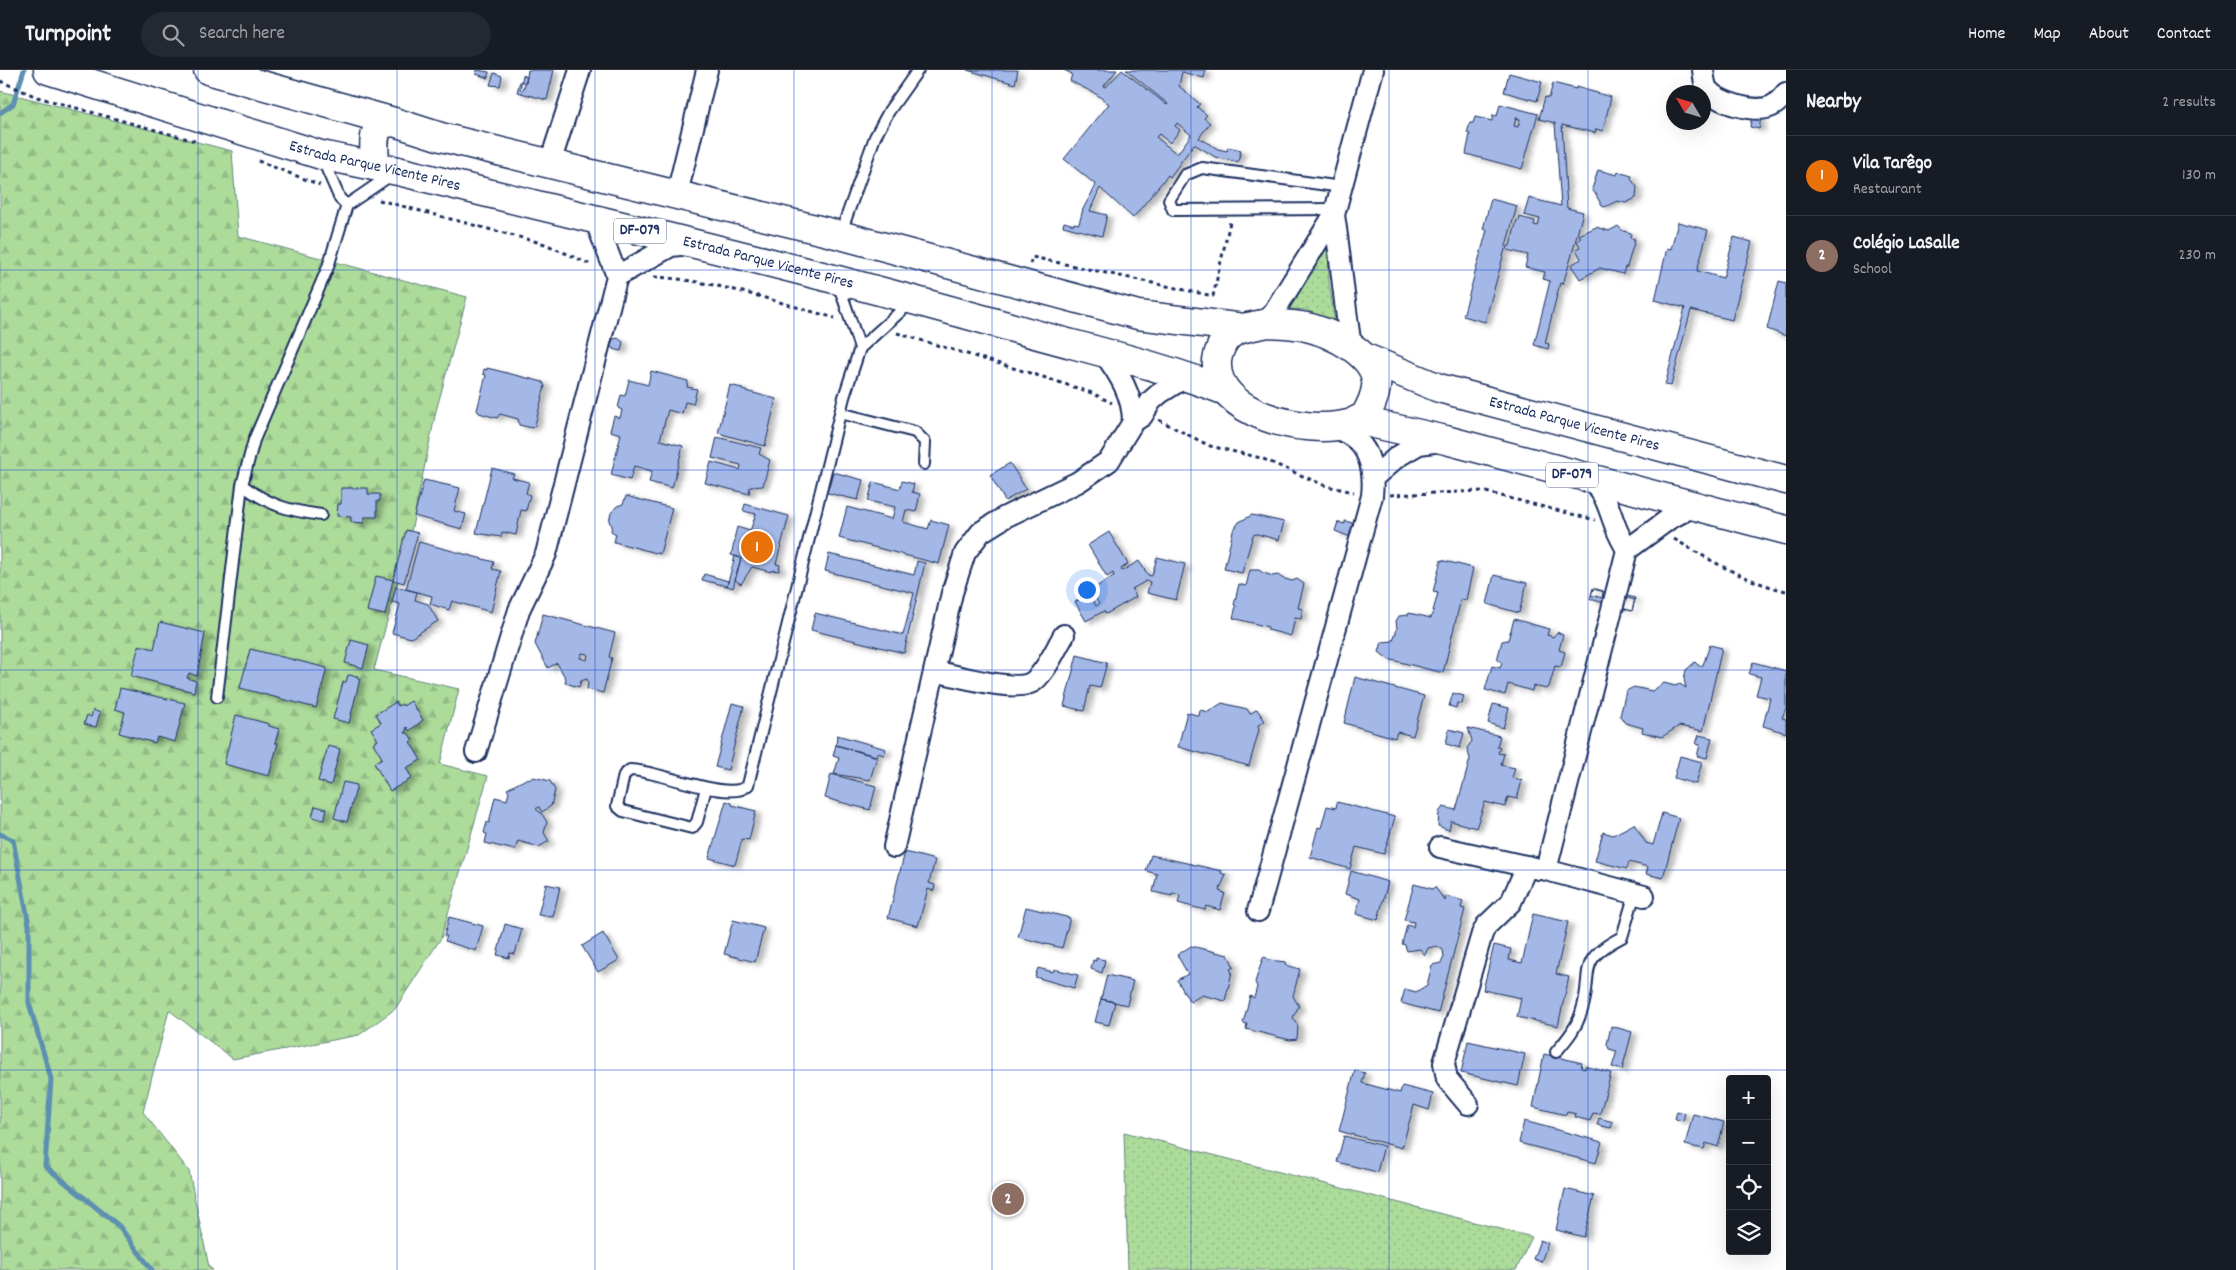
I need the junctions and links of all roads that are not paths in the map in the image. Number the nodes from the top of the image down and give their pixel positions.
1 (208, 70) edge
2 (580, 70) edge
3 (707, 70) edge
4 (918, 70) edge
5 (1373, 70) edge
6 (1703, 70) edge
7 (51, 71) edge
8 (1786, 93) edge
9 (394, 122) junction
10 (321, 155) junction
11 (550, 163) junction
12 (386, 169) junction
13 (1342, 187) junction
14 (678, 194) junction
15 (347, 205) junction
16 (1335, 212) junction
17 (593, 219) junction
18 (840, 235) junction
19 (690, 244) junction
20 (617, 276) junction
21 (837, 281) junction
22 (913, 300) junction
23 (1255, 326) junction
24 (860, 348) junction
25 (1358, 352) junction
26 (1104, 353) junction
27 (1187, 376) junction
28 (1226, 391) junction
29 (840, 413) junction
30 (1136, 417) junction
31 (1344, 423) junction
32 (1446, 440) junction
33 (924, 464) dead end
34 (1374, 477) junction
35 (1591, 480) junction
36 (1786, 480) edge
37 (242, 485) junction
38 (1692, 507) junction
39 (322, 514) dead end
40 (1786, 530) edge
41 (1627, 550) junction
42 (1064, 635) dead end
43 (934, 671) junction
44 (217, 698) dead end
45 (476, 752) dead end
46 (706, 788) junction
47 (894, 846) dead end
48 (1440, 847) dead end
49 (1526, 866) junction
50 (1546, 870) junction
51 (1639, 895) joint
52 (1258, 911) dead end
53 (1556, 1052) dead end
54 (1468, 1104) dead end

1 - 9 main road
2 - 11 street
3 - 14 street
4 - 18 lane
5 - 13 street
6 - 8 street
7 - 10 main road, Estrada Parque Vicente Pires / DF-079
9 - 11 main road
9 - 12 main road
10 - 12 main road, Estrada Parque Vicente Pires / DF-079
10 - 15 lane
11 - 14 main road
12 - 15 lane
12 - 17 main road, Estrada Parque Vicente Pires / DF-079
13 - 16 street
13 - 16 lane
14 - 18 main road
15 - 37 lane
16 - 23 street
16 - 25 street
17 - 19 main road, Estrada Parque Vicente Pires / DF-079
17 - 20 street
18 - 23 main road
19 - 20 street
19 - 21 main road, Estrada Parque Vicente Pires / DF-079
20 - 45 street
21 - 22 main road, Estrada Parque Vicente Pires / DF-079
21 - 24 lane
22 - 24 lane
22 - 26 main road, Estrada Parque Vicente Pires / DF-079
23 - 25 main road
23 - 28 main road
24 - 29 lane
25 - 31 main road
25 - 36 main road, Estrada Parque Vicente Pires
26 - 27 main road, Estrada Parque Vicente Pires / DF-079
26 - 30 street
27 - 28 main road, Estrada Parque Vicente Pires / DF-079
27 - 30 street
28 - 31 main road, DF-079
29 - 33 lane
29 - 46 lane
30 - 43 street
31 - 32 main road, DF-079
31 - 34 street
32 - 34 street
32 - 35 main road, DF-079
34 - 52 street
35 - 38 main road, DF-079
35 - 41 street
37 - 39 lane
37 - 44 lane
38 - 40 main road, DF-079
38 - 41 street
41 - 50 street
42 - 43 street
43 - 47 street
46 - 46 lane
48 - 49 street
49 - 50 street
49 - 54 street
50 - 51 street
51 - 53 lane

